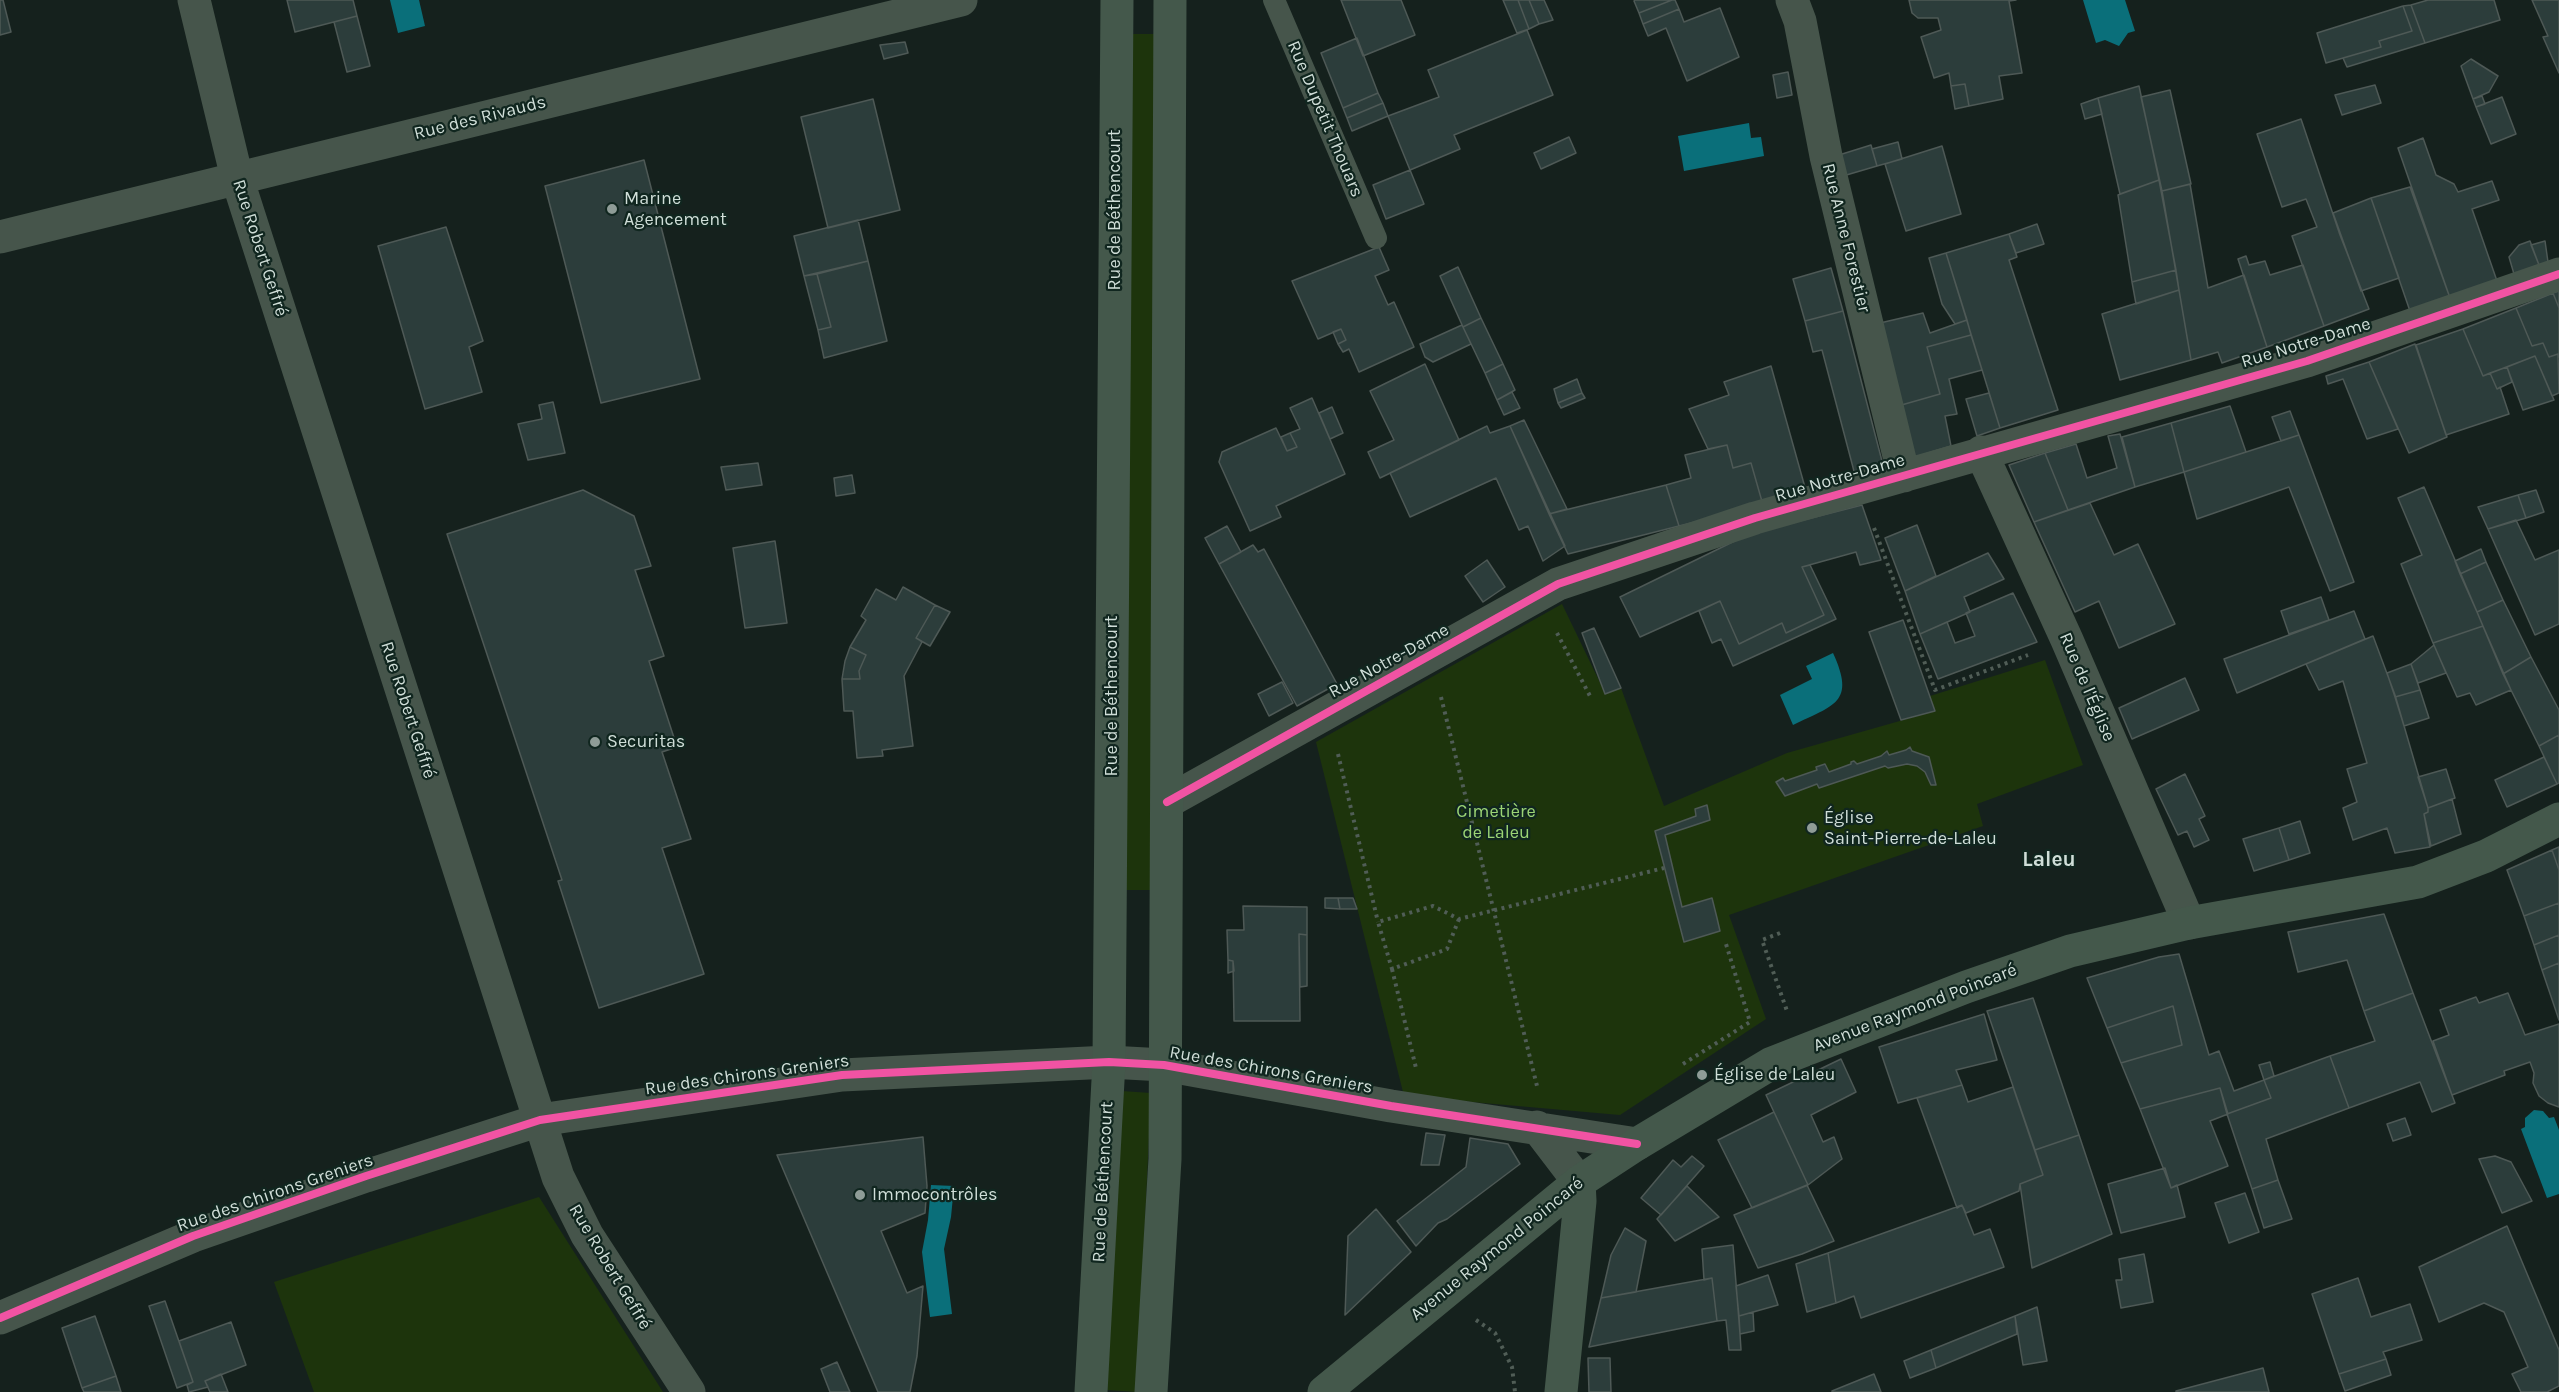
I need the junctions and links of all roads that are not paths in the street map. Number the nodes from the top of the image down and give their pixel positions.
1 (194, 0) edge
2 (961, 0) edge
3 (1117, 0) edge
4 (1170, 0) edge
5 (1274, 0) edge
6 (1792, 0) edge
7 (237, 178) junction
8 (0, 237) edge
9 (1376, 238) dead end
10 (2559, 274) edge
11 (1981, 452) junction
12 (1904, 476) junction
13 (1167, 802) junction
14 (2559, 819) edge
15 (2189, 923) junction
16 (1109, 1062) junction
17 (1164, 1065) junction
18 (540, 1120) junction
19 (1537, 1127) junction
20 (1637, 1144) junction
21 (1579, 1182) junction
22 (0, 1318) edge
23 (689, 1392) edge
24 (1091, 1392) edge
25 (1151, 1392) edge
26 (1324, 1392) edge
27 (1561, 1392) edge

1 - 7 street, Rue Robert Geffré
2 - 7 street, Rue des Rivauds
3 - 16 main road, Rue de Béthencourt
4 - 13 main road
5 - 9 lane, Rue Dupetit Thouars
6 - 12 street, Rue Anne Forestier
7 - 8 street, Rue des Rivauds
7 - 18 street, Rue Robert Geffré
10 - 11 street, Rue Notre-Dame
11 - 12 street, Rue Notre-Dame
11 - 15 street, Rue de l'Église
12 - 13 street, Rue Notre-Dame
13 - 17 main road
14 - 15 main road, Avenue Raymond Poincaré
15 - 20 main road, Avenue Raymond Poincaré
16 - 17 street, Rue des Chirons Greniers
16 - 18 street, Rue des Chirons Greniers
16 - 24 main road, Rue de Béthencourt
17 - 19 street, Rue des Chirons Greniers
17 - 25 main road
18 - 22 street, Rue des Chirons Greniers
18 - 23 street, Rue Robert Geffré
19 - 20 street, Rue des Chirons Greniers
19 - 21 street
20 - 21 main road, Avenue Raymond Poincaré
21 - 26 main road, Avenue Raymond Poincaré
21 - 27 main road

